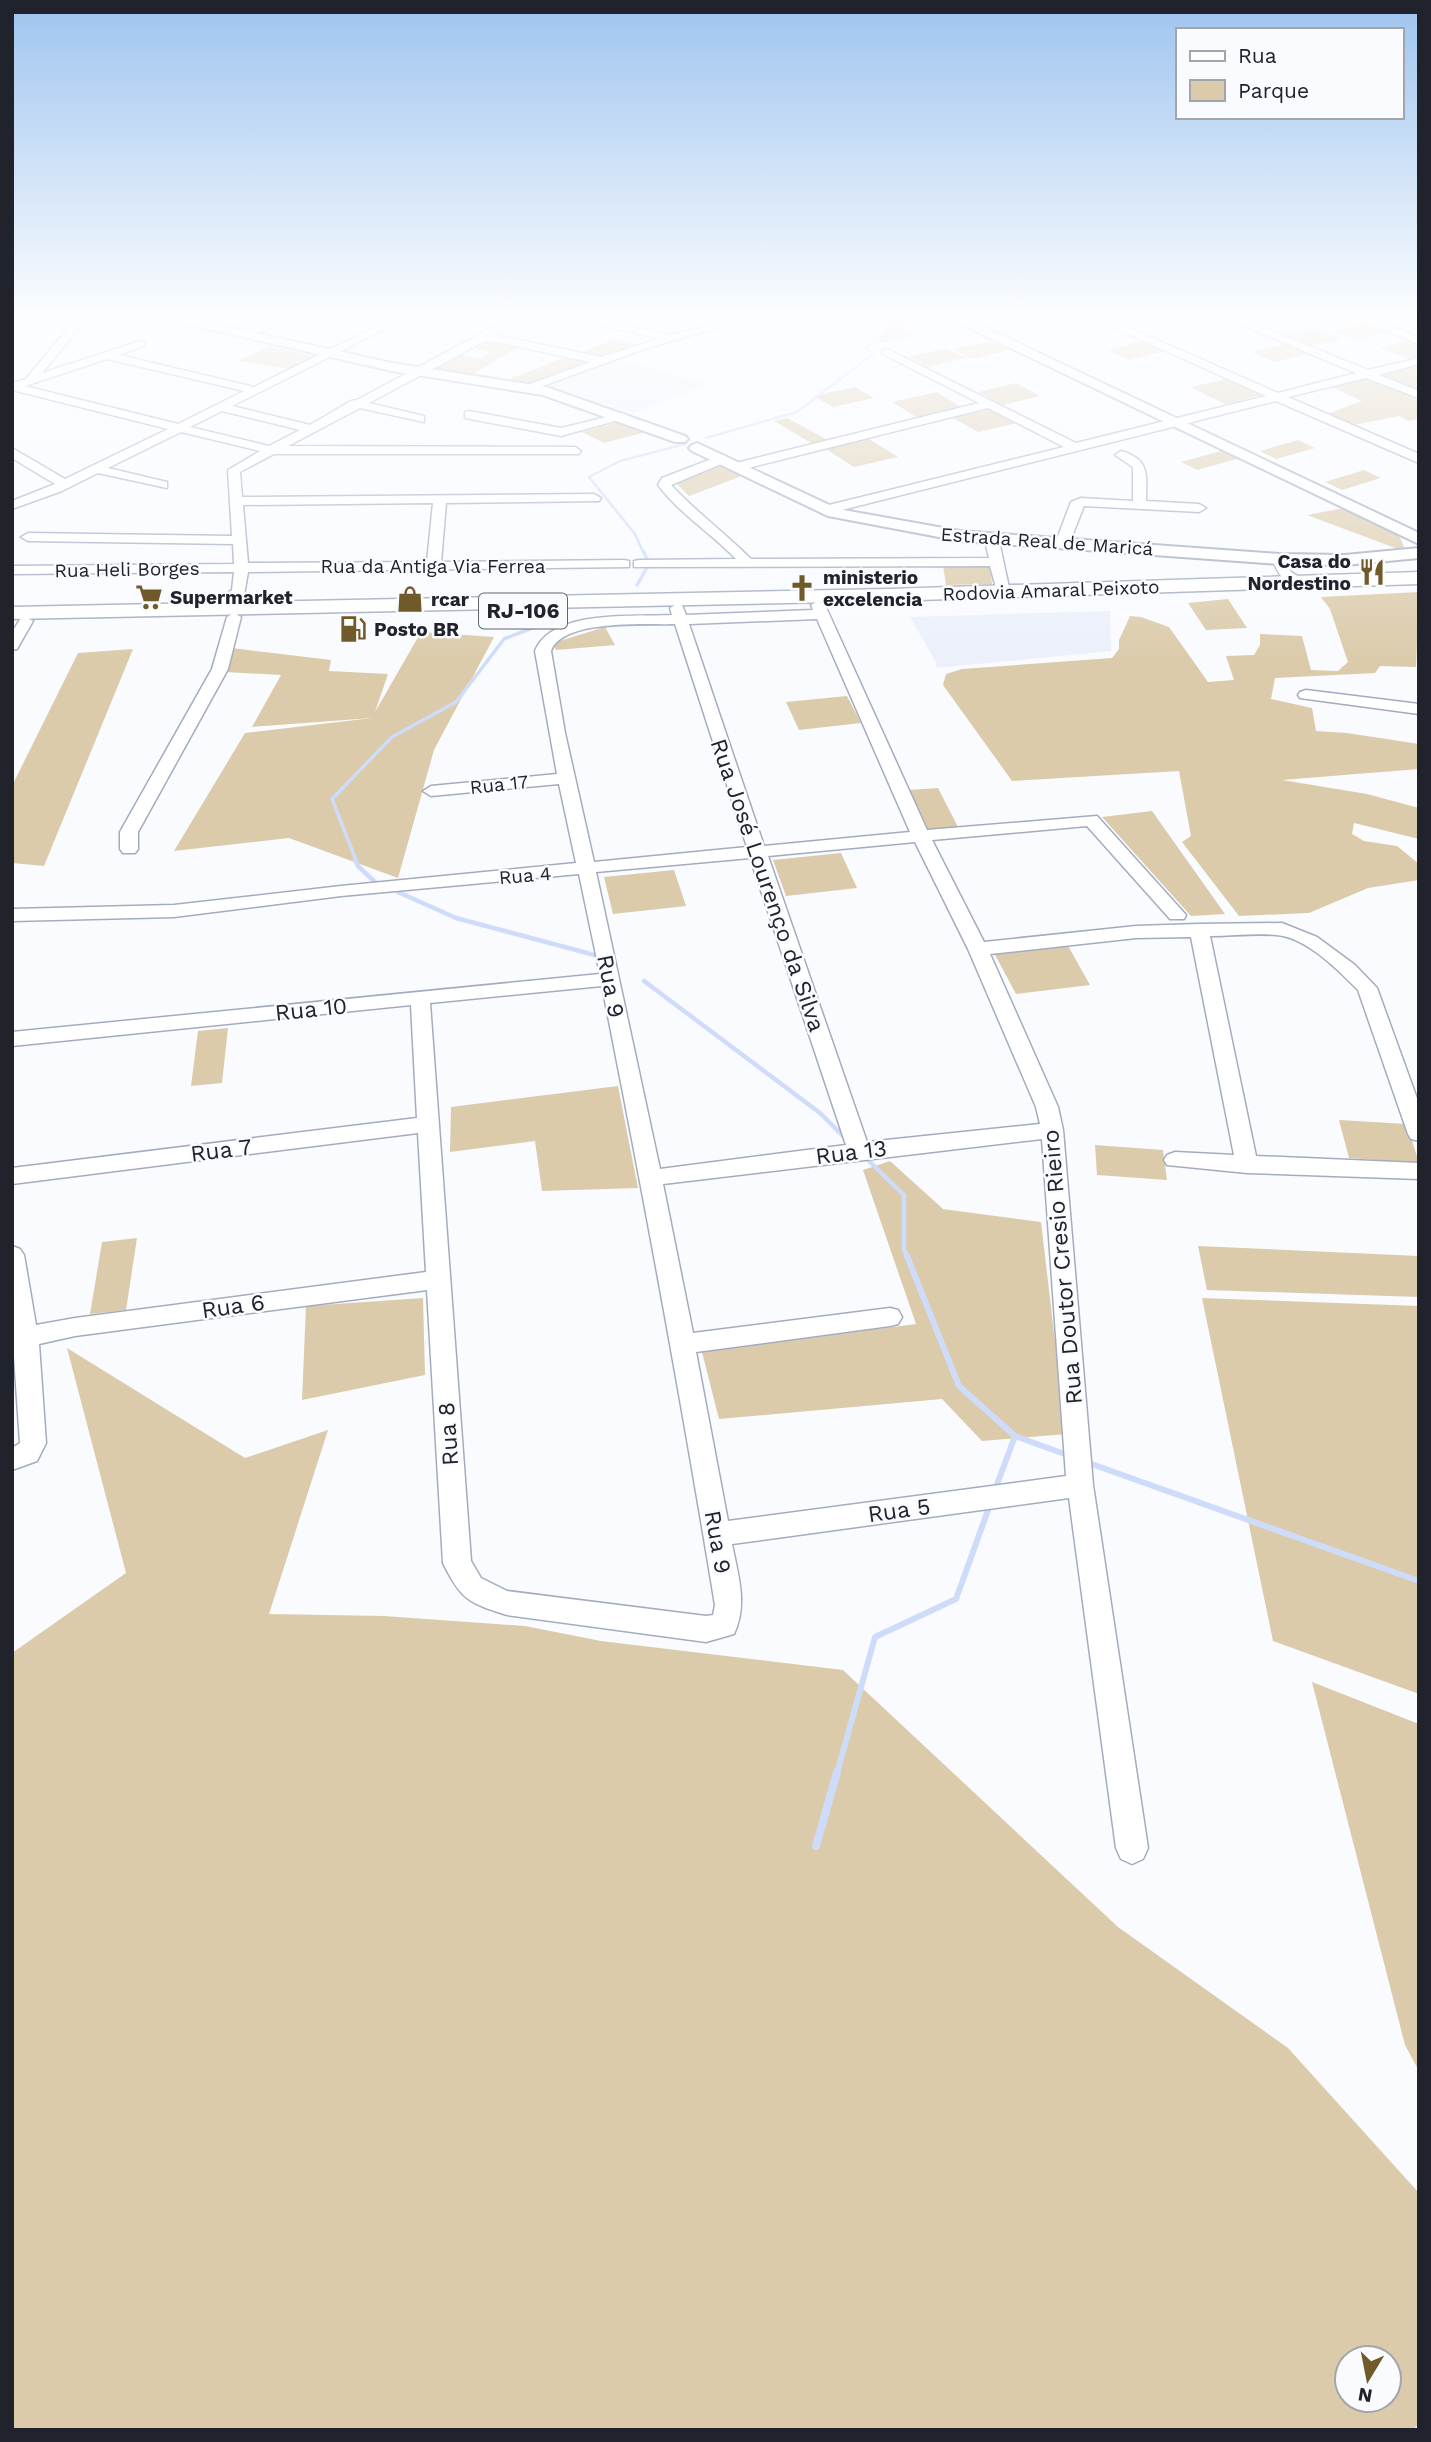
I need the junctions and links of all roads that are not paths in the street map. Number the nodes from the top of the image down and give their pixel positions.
1 (172, 431) edge
2 (195, 431) edge
3 (303, 431) edge
4 (659, 431) edge
5 (871, 431) edge
6 (1043, 431) edge
7 (1138, 431) edge
8 (1199, 431) edge
9 (1355, 431) edge
10 (680, 439) joint
11 (697, 447) joint
12 (1074, 447) junction
13 (269, 450) junction
14 (575, 451) dead end
15 (12, 452) edge
16 (1121, 456) dead end
17 (1419, 459) edge
18 (729, 463) junction
19 (94, 468) junction
20 (62, 483) junction
21 (162, 485) dead end
22 (594, 498) dead end
23 (440, 500) junction
24 (236, 501) junction
25 (1140, 504) junction
26 (13, 505) edge
27 (1199, 508) dead end
28 (826, 510) junction
29 (1386, 518) junction
30 (1419, 529) edge
31 (28, 537) dead end
32 (1419, 539) edge
33 (238, 540) junction
34 (992, 541) junction
35 (1062, 544) junction
36 (1419, 553) edge
37 (996, 562) junction
38 (747, 563) junction
39 (434, 566) junction
40 (241, 567) junction
41 (12, 570) edge
42 (1286, 575) junction
43 (1419, 578) edge
44 (1419, 586) edge
45 (239, 592) junction
46 (1003, 592) junction
47 (264, 608) junction
48 (820, 609) junction
49 (204, 610) junction
50 (679, 613) junction
51 (234, 617) junction
52 (17, 619) edge
53 (12, 646) edge
54 (1306, 695) dead end
55 (1419, 709) edge
56 (567, 778) junction
57 (431, 791) dead end
58 (921, 836) junction
59 (129, 849) dead end
60 (757, 853) junction
61 (588, 870) junction
62 (12, 915) edge
63 (1177, 915) dead end
64 (1199, 930) junction
65 (978, 949) junction
66 (610, 979) junction
67 (420, 998) junction
68 (12, 1039) edge
69 (429, 1124) junction
70 (1052, 1130) junction
71 (1419, 1134) edge
72 (859, 1151) junction
73 (1175, 1160) dead end
74 (1247, 1165) junction
75 (1419, 1171) edge
76 (12, 1176) edge
77 (651, 1178) junction
78 (12, 1255) edge
79 (440, 1279) junction
80 (890, 1317) dead end
81 (26, 1337) junction
82 (682, 1344) junction
83 (12, 1459) edge
84 (1079, 1468) junction
85 (717, 1534) junction
86 (729, 1605) joint
87 (1132, 1848) dead end

1 - 19 street
2 - 13 street
3 - 13 street
4 - 10 main road, Estrada Real de Maricá
5 - 18 street
6 - 12 street
7 - 12 street
8 - 29 main road
9 - 17 street
10 - 11 street, Estrada Real de Maricá
11 - 18 main road, Estrada Real de Maricá
12 - 28 street
13 - 14 street
13 - 24 street
15 - 20 street
16 - 25 street
18 - 28 main road, Estrada Real de Maricá
18 - 38 street
19 - 20 street
19 - 21 street
20 - 26 street
22 - 23 street
23 - 24 street
23 - 39 street
24 - 33 street
25 - 27 street
25 - 35 street
28 - 34 main road, Estrada Real de Maricá
29 - 30 main road
29 - 32 main road
31 - 33 street
33 - 40 street
34 - 35 main road, Estrada Real de Maricá
34 - 37 street
35 - 42 main road, Estrada Real de Maricá
36 - 42 main road, Estrada Real de Maricá
37 - 38 street
37 - 46 street
38 - 39 street, Rua da Antiga Via Ferrea
39 - 40 street, Rua da Antiga Via Ferrea
40 - 41 street, Rua Heli Borges
40 - 45 street
42 - 43 highway, Rodovia Amaral Peixoto / RJ-106
42 - 46 highway, Rodovia Amaral Peixoto / RJ-106
44 - 48 highway, Rodovia Amaral Peixoto / RJ-106
45 - 47 street
45 - 49 street
46 - 47 highway, Rodovia Amaral Peixoto / RJ-106
47 - 49 highway, Rodovia Amaral Peixoto / RJ-106
48 - 50 highway, Rodovia Amaral Peixoto / RJ-106
48 - 58 street, Rua Doutor Cresio Rieiro
49 - 52 highway, Rodovia Amaral Peixoto / RJ-106
50 - 51 highway, Rodovia Amaral Peixoto / RJ-106
50 - 56 street, Rua 9
50 - 60 street, Rua José Lourenço da Silva
51 - 52 highway, Rodovia Amaral Peixoto / RJ-106
51 - 59 street
52 - 53 street
54 - 55 street
56 - 57 street, Rua 17
56 - 61 street, Rua 9
58 - 60 street, Rua 4
58 - 63 street, Rua 4
58 - 65 street, Rua Doutor Cresio Rieiro
60 - 61 street, Rua 4
60 - 72 street, Rua José Lourenço da Silva
61 - 62 street, Rua 4
61 - 66 street, Rua 9
64 - 65 street
64 - 71 street
64 - 74 street
65 - 70 street, Rua Doutor Cresio Rieiro
66 - 67 street, Rua 10
66 - 77 street, Rua 9
67 - 68 street, Rua 10
67 - 69 street, Rua 8
69 - 76 street, Rua 7
69 - 79 street, Rua 8
70 - 72 street, Rua 13
70 - 84 street, Rua Doutor Cresio Rieiro
72 - 77 street, Rua 13
73 - 74 street
74 - 75 street
77 - 82 street, Rua 9
78 - 81 street
79 - 81 street, Rua 6
79 - 86 street, Rua 8
80 - 82 street
81 - 83 street
82 - 85 street, Rua 9
84 - 85 street, Rua 5
84 - 87 street, Rua Doutor Cresio Rieiro
85 - 86 street, Rua 9

